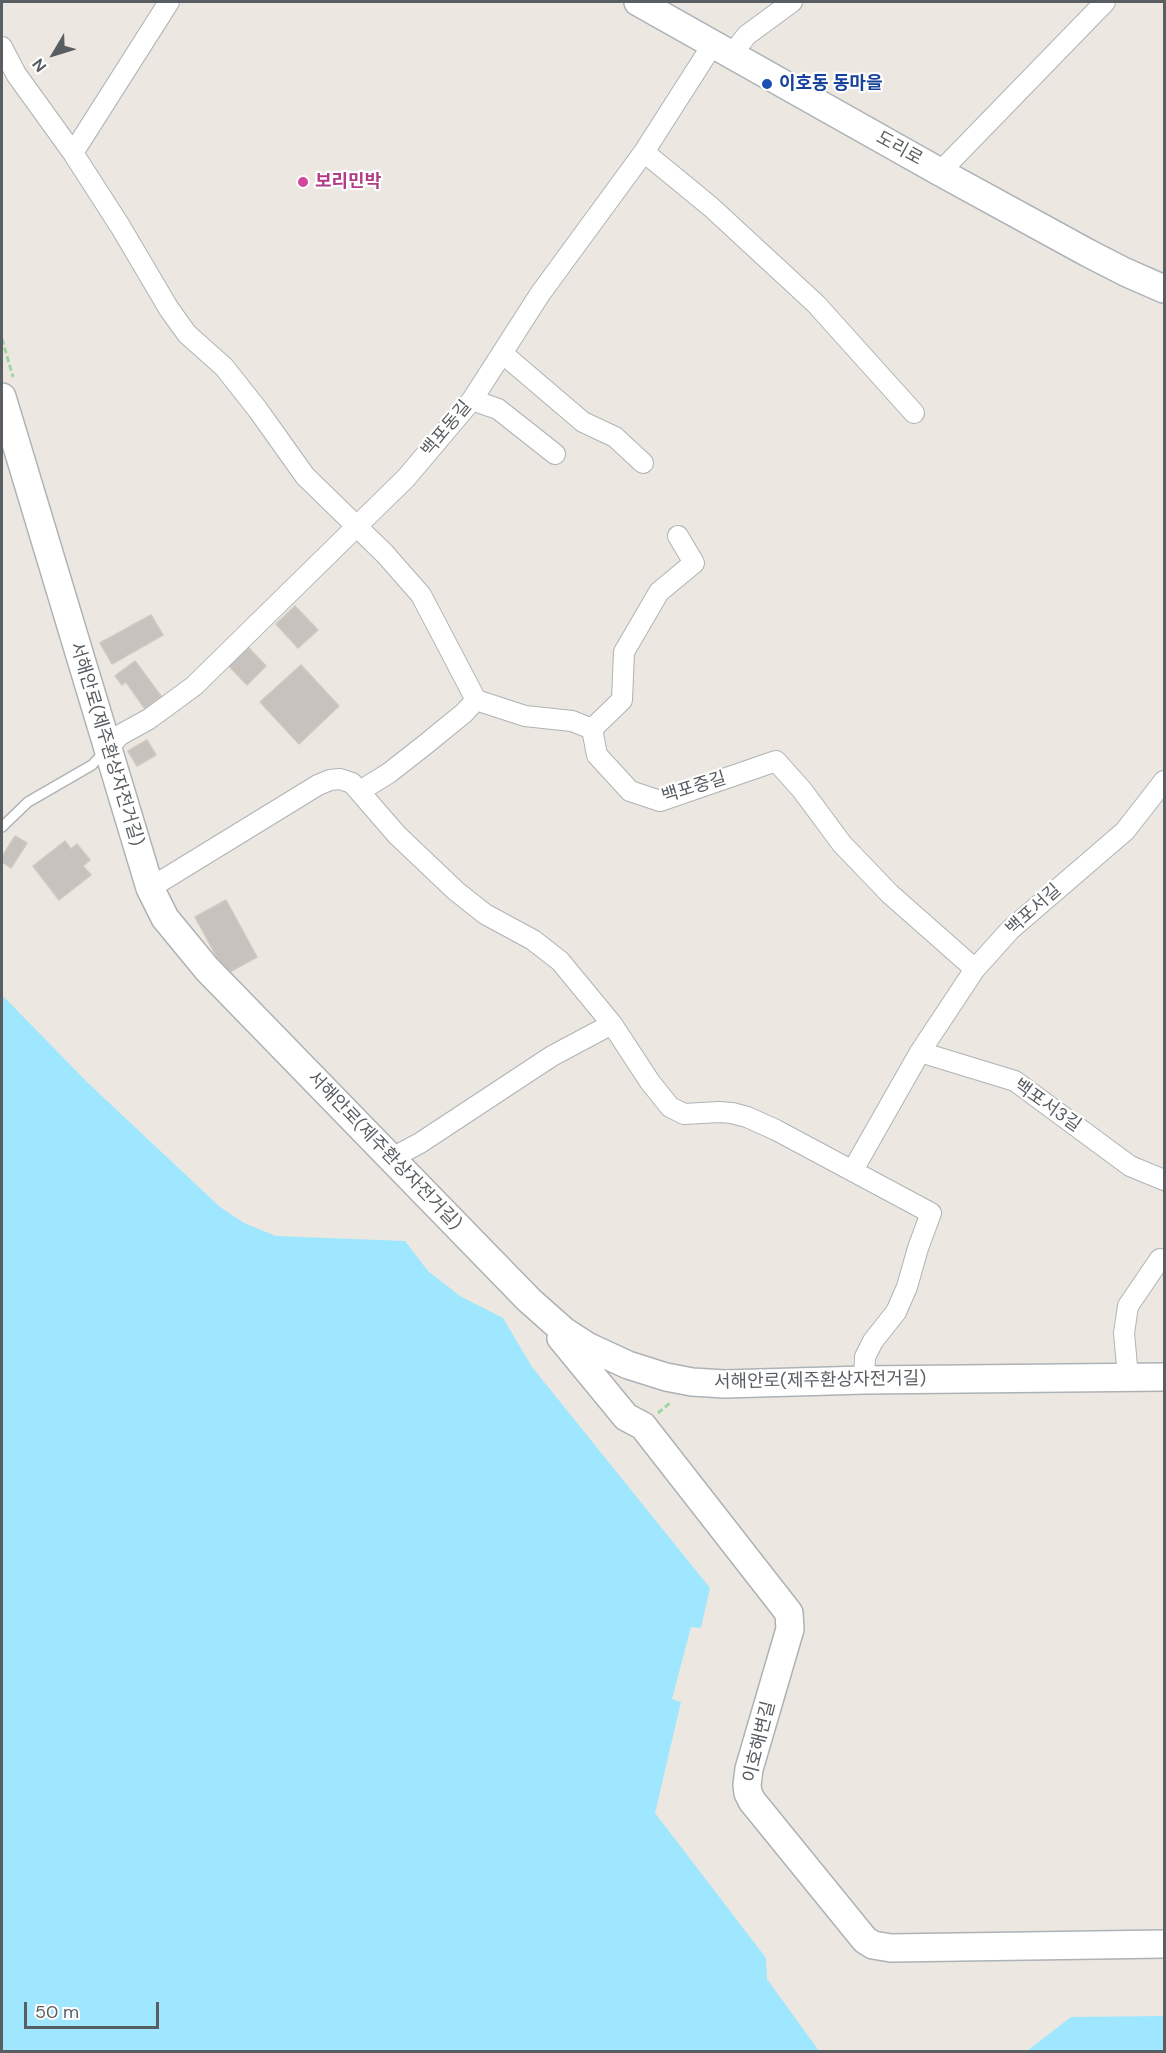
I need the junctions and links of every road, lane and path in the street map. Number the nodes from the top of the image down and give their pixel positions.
1 (170, 2) edge
2 (638, 2) edge
3 (792, 2) edge
4 (1105, 2) edge
5 (2, 47) edge
6 (722, 50) junction
7 (644, 152) junction
8 (73, 153) junction
9 (940, 172) junction
10 (1164, 288) edge
11 (502, 352) junction
12 (2, 397) edge
13 (472, 400) junction
14 (914, 413) dead end
15 (555, 454) dead end
16 (642, 463) dead end
17 (355, 527) junction
18 (678, 536) dead end
19 (476, 700) junction
20 (592, 729) junction
21 (107, 749) junction
22 (1164, 781) edge
23 (360, 791) junction
24 (2, 827) edge
25 (150, 888) junction
26 (975, 969) junction
27 (612, 1024) junction
28 (920, 1052) junction
29 (392, 1158) junction
30 (853, 1170) junction
31 (1164, 1180) edge
32 (1160, 1259) dead end
33 (530, 1300) junction
34 (635, 1367) junction
35 (1128, 1377) junction
36 (1164, 1377) edge
37 (864, 1380) junction
38 (643, 1426) junction
39 (1164, 1944) edge

1 - 8 street
2 - 6 street, 도리로
3 - 6 street, 백포동길
4 - 9 street
5 - 8 street
6 - 7 street, 백포동길
6 - 9 street, 도리로
7 - 11 street, 백포동길
7 - 14 street
8 - 17 street
9 - 10 street, 도리로
11 - 13 street, 백포동길
11 - 16 street
12 - 21 street, 서해안로(제주환상자전거길)
13 - 15 street
13 - 17 street, 백포동길
17 - 19 street
17 - 21 street, 백포동길
18 - 20 street
19 - 20 street
19 - 23 street
20 - 26 street, 백포중길
21 - 24 lane
21 - 25 street, 서해안로(제주환상자전거길)
22 - 26 street, 백포서길
23 - 25 street
23 - 27 street
25 - 29 street, 서해안로(제주환상자전거길)
26 - 28 street, 백포서길
27 - 29 street
27 - 30 street
28 - 30 street, 백포서길
28 - 31 street, 백포서3길
29 - 33 street, 서해안로(제주환상자전거길)
30 - 37 street
32 - 35 street
33 - 34 street, 서해안로(제주환상자전거길)
33 - 38 street, 이호해변길
34 - 37 street, 서해안로(제주환상자전거길)
34 - 38 street
35 - 36 street, 서해안로(제주환상자전거길)
35 - 37 street, 서해안로(제주환상자전거길)
38 - 39 street, 이호해변길

